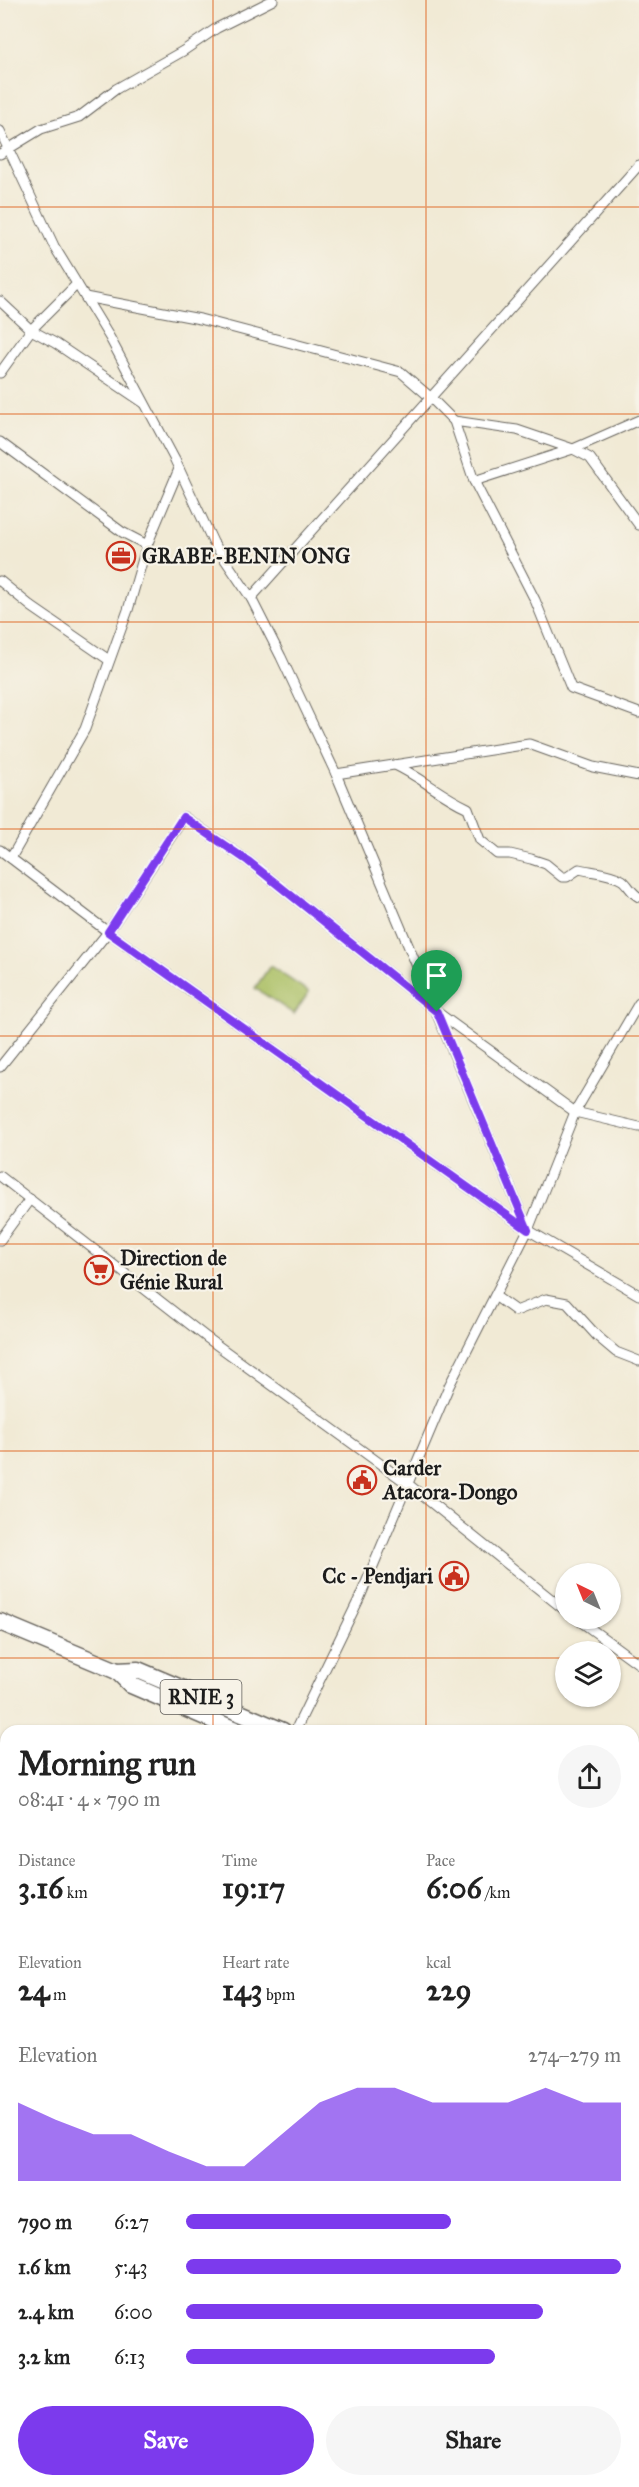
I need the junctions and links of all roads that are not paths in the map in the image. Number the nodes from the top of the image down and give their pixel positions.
1 (273, 0) edge
2 (0, 131) edge
3 (4, 152) edge
4 (639, 165) edge
5 (77, 284) junction
6 (85, 297) junction
7 (0, 301) edge
8 (31, 330) junction
9 (0, 374) edge
10 (430, 397) junction
11 (146, 405) junction
12 (639, 420) edge
13 (454, 421) junction
14 (0, 442) edge
15 (573, 449) junction
16 (179, 469) junction
17 (474, 481) junction
18 (639, 525) edge
19 (147, 545) junction
20 (0, 581) edge
21 (251, 598) junction
22 (109, 660) junction
23 (639, 713) edge
24 (393, 765) junction
25 (336, 774) junction
26 (639, 776) edge
27 (0, 850) edge
28 (11, 858) junction
29 (639, 897) edge
30 (108, 932) junction
31 (639, 1003) edge
32 (437, 1012) junction
33 (0, 1067) edge
34 (575, 1112) junction
35 (639, 1127) edge
36 (0, 1176) edge
37 (30, 1199) junction
38 (528, 1230) junction
39 (0, 1240) edge
40 (639, 1295) edge
41 (495, 1296) junction
42 (639, 1361) edge
43 (408, 1484) junction
44 (555, 1602) edge
45 (0, 1622) edge
46 (591, 1629) edge
47 (639, 1664) edge
48 (240, 1725) edge
49 (298, 1725) edge

1 - 3 street
2 - 3 street
3 - 5 street
4 - 10 street
5 - 6 street
5 - 8 street
6 - 10 street
6 - 11 street
7 - 8 street
8 - 9 street
8 - 11 street
10 - 13 street
10 - 21 street
11 - 16 street
12 - 15 street
13 - 15 street
13 - 17 street
14 - 19 street
15 - 17 street
15 - 18 street
16 - 19 street
16 - 21 street
17 - 23 street
19 - 22 street
20 - 22 street
21 - 25 street
22 - 28 street
24 - 25 street
24 - 26 street
24 - 29 street
25 - 32 street
27 - 28 street
28 - 30 street
30 - 32 street
30 - 33 street
30 - 38 street
31 - 34 street
32 - 34 street
32 - 38 street
34 - 35 street
34 - 38 street
36 - 37 street
37 - 39 street
37 - 43 street
38 - 40 street
38 - 41 street
41 - 42 street
41 - 43 street
43 - 44 street
43 - 49 street
45 - 48 highway, RNIE 3
46 - 47 street

